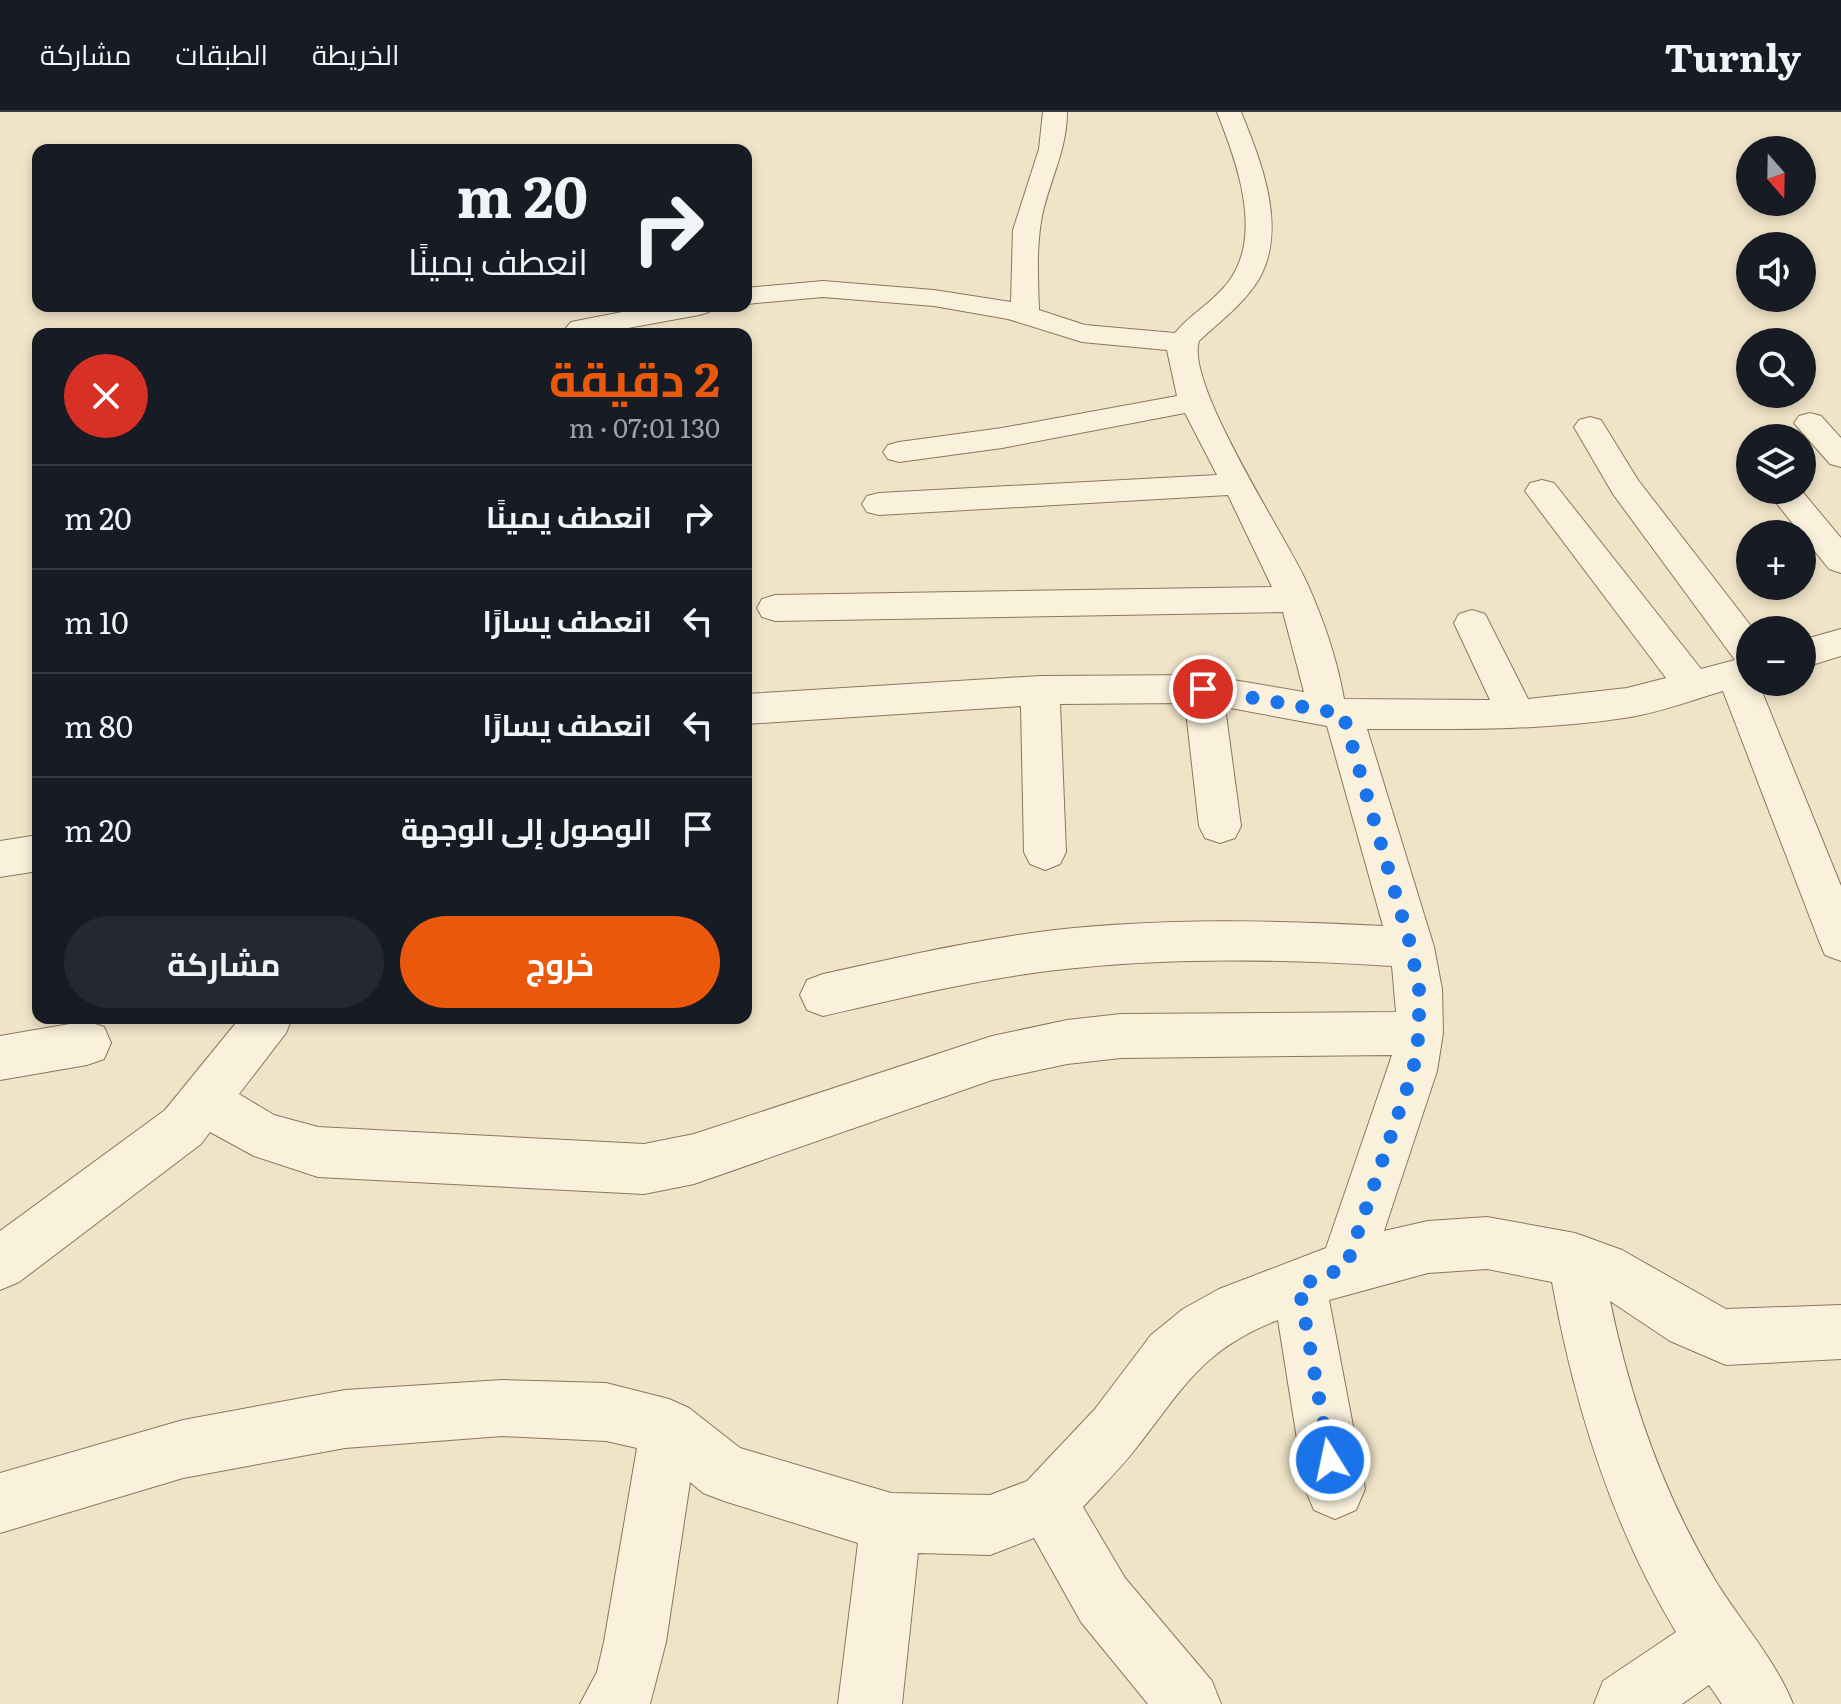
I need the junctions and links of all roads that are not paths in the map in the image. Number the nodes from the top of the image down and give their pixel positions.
1 (1055, 112) edge
2 (1229, 112) edge
3 (752, 295) edge
4 (667, 312) edge
5 (1025, 315) junction
6 (581, 328) dead end
7 (1183, 343) junction
8 (1195, 402) junction
9 (1810, 423) dead end
10 (1590, 427) dead end
11 (899, 452) dead end
12 (1841, 457) edge
13 (1238, 484) junction
14 (1542, 491) dead end
15 (879, 504) dead end
16 (1794, 504) edge
17 (1841, 561) edge
18 (1294, 599) junction
19 (775, 608) dead end
20 (1472, 623) dead end
21 (1736, 652) edge
22 (1736, 670) edge
23 (1694, 688) junction
24 (1203, 689) junction
25 (1040, 690) junction
26 (1755, 696) edge
27 (752, 709) edge
28 (1334, 713) junction
29 (1517, 715) junction
30 (1220, 826) dead end
31 (1045, 852) dead end
32 (32, 854) edge
33 (0, 859) edge
34 (1841, 941) edge
35 (1411, 947) junction
36 (823, 995) dead end
37 (264, 1024) edge
38 (1419, 1033) junction
39 (87, 1043) dead end
40 (0, 1058) edge
41 (207, 1100) junction
42 (1575, 1260) junction
43 (0, 1263) edge
44 (1322, 1277) junction
45 (1841, 1332) edge
46 (669, 1428) junction
47 (1335, 1489) dead end
48 (0, 1503) edge
49 (1047, 1503) junction
50 (891, 1523) junction
51 (1715, 1643) junction
52 (612, 1704) edge
53 (870, 1704) edge
54 (1189, 1704) edge
55 (1626, 1704) edge
56 (1761, 1704) edge

1 - 5 street
2 - 7 street
3 - 5 street
4 - 6 street
5 - 7 street
7 - 8 street
8 - 11 street
8 - 13 street
9 - 12 street
10 - 21 street
13 - 15 street
13 - 18 street
14 - 23 street
16 - 17 street
18 - 19 street
18 - 28 street
20 - 29 street
22 - 23 street
23 - 29 street
24 - 25 street
24 - 28 street
24 - 30 street
25 - 27 street
25 - 31 street
26 - 34 street
28 - 29 street
28 - 35 street
32 - 33 street
35 - 36 street
35 - 38 street
37 - 41 street
38 - 41 street
38 - 44 street
39 - 40 street
41 - 43 street
42 - 44 street
42 - 45 street
42 - 51 street
44 - 47 street
44 - 49 street
46 - 48 street
46 - 50 street
46 - 52 street
49 - 50 street
49 - 54 street
50 - 53 street
51 - 55 street
51 - 56 street

